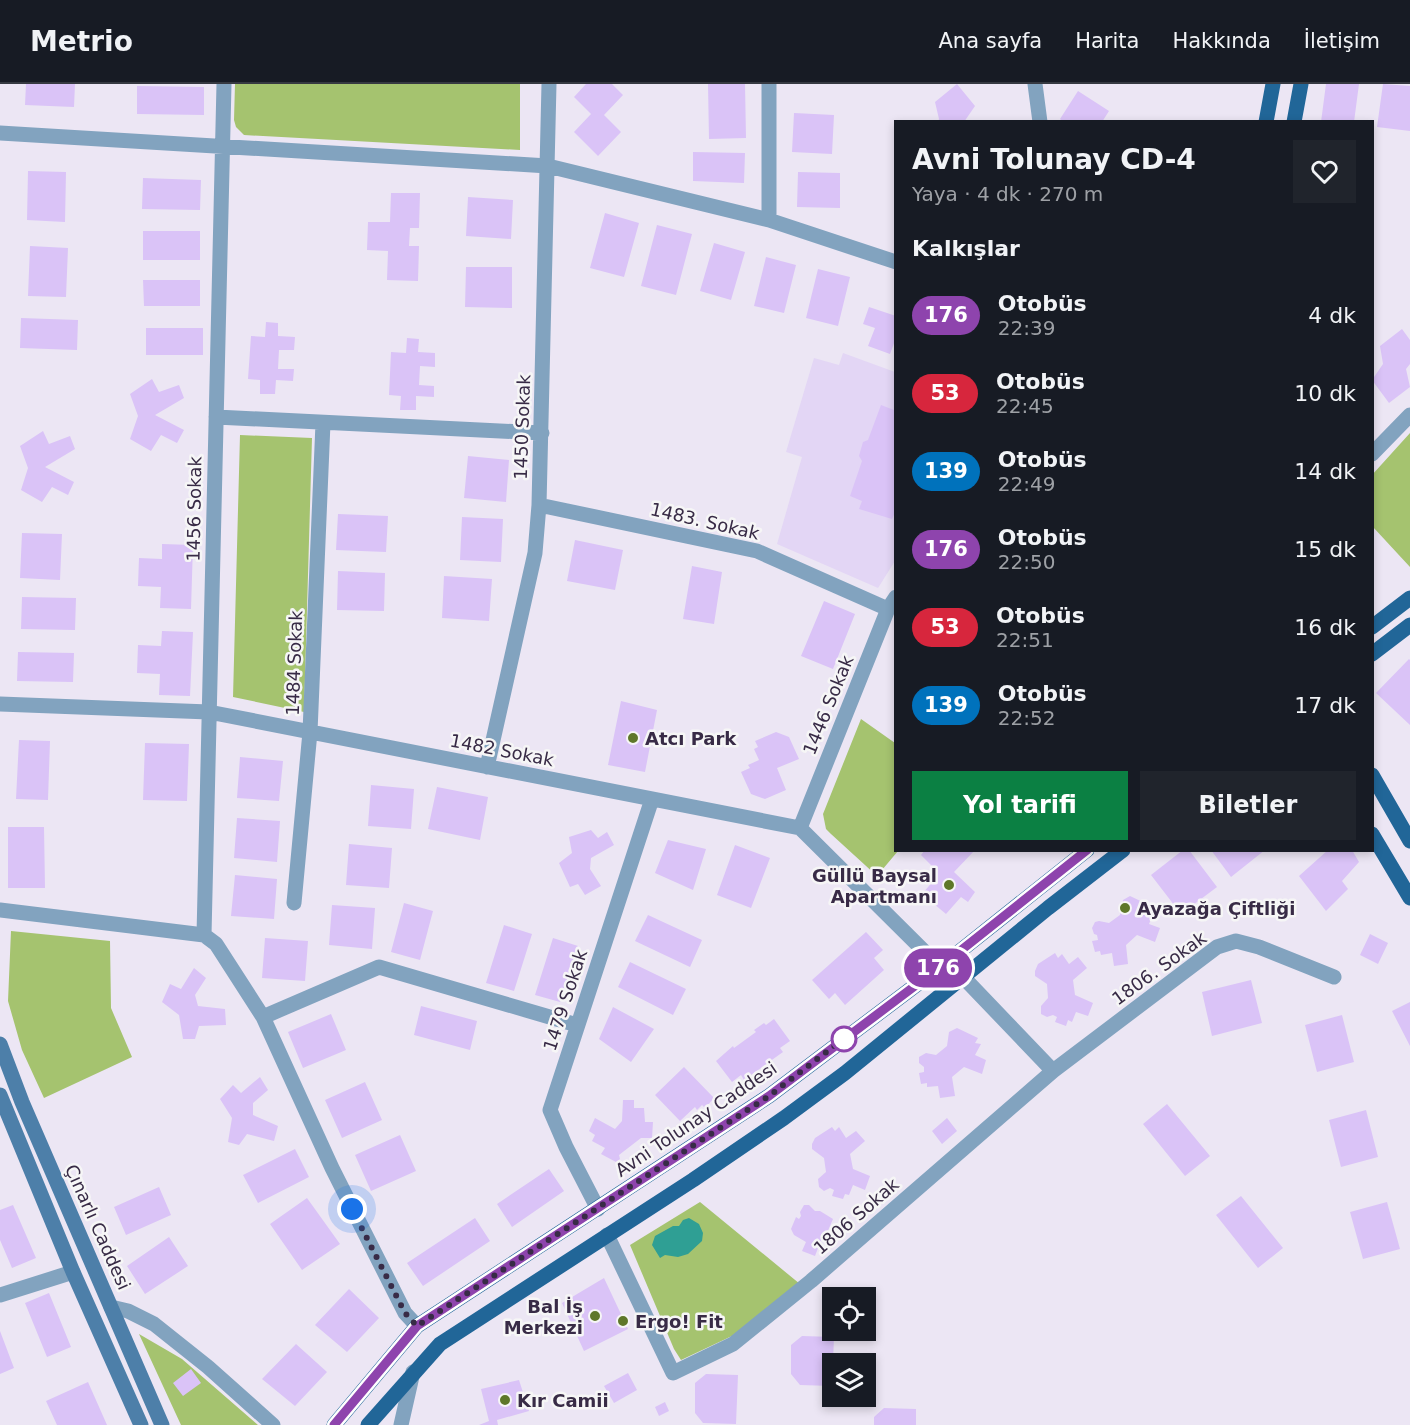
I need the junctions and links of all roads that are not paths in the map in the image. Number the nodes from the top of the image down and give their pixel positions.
1 (224, 84) edge
2 (549, 84) edge
3 (769, 84) edge
4 (1035, 84) edge
5 (1273, 84) edge
6 (1301, 84) edge
7 (1040, 120) edge
8 (1266, 120) edge
9 (1294, 120) edge
10 (0, 133) edge
11 (222, 148) junction
12 (548, 166) junction
13 (769, 220) junction
14 (894, 261) edge
15 (1410, 414) edge
16 (216, 417) junction
17 (323, 423) junction
18 (542, 433) junction
19 (1374, 452) edge
20 (539, 505) junction
21 (1410, 598) edge
22 (892, 603) edge
23 (1374, 625) edge
24 (1410, 625) edge
25 (1374, 654) edge
26 (0, 704) edge
27 (209, 712) junction
28 (310, 732) junction
29 (488, 767) junction
30 (1374, 778) edge
31 (652, 799) junction
32 (800, 828) junction
33 (1374, 837) edge
34 (1410, 841) edge
35 (1084, 852) edge
36 (1120, 852) edge
37 (1410, 898) edge
38 (294, 903) dead end
39 (0, 910) edge
40 (204, 936) junction
41 (940, 967) junction
42 (1334, 976) dead end
43 (964, 978) junction
44 (263, 1017) junction
45 (577, 1025) junction
46 (0, 1044) edge
47 (1053, 1071) junction
48 (0, 1095) edge
49 (598, 1209) junction
50 (607, 1235) junction
51 (73, 1272) junction
52 (0, 1295) edge
53 (111, 1307) junction
54 (417, 1326) junction
55 (413, 1372) junction
56 (141, 1425) edge
57 (162, 1425) edge
58 (273, 1425) edge
59 (334, 1425) edge
60 (368, 1425) edge
61 (401, 1425) edge

1 - 11 street, 1456 Sokak
2 - 12 street, 1450 Sokak
3 - 13 street
4 - 7 street
5 - 8 main road
6 - 9 main road
10 - 11 street
11 - 12 street
11 - 16 street, 1456 Sokak
12 - 13 street
12 - 18 street, 1450 Sokak
13 - 14 street
15 - 19 street
16 - 17 street
16 - 27 street, 1456 Sokak
17 - 18 street
17 - 28 street, 1484 Sokak
18 - 20 street, 1450 Sokak
20 - 22 street, 1483. Sokak
20 - 29 street, 1450 Sokak
21 - 23 main road
22 - 32 street, 1446 Sokak
24 - 25 main road
26 - 27 street, 1482 Sokak
27 - 28 street, 1482 Sokak
27 - 40 street, 1456 Sokak
28 - 29 street, 1482 Sokak
28 - 38 street, 1484 Sokak
29 - 31 street, 1482 Sokak
30 - 34 main road
31 - 32 street, 1482 Sokak
31 - 45 street, 1479 Sokak
32 - 41 street
33 - 37 main road
35 - 41 main road, Avni Tolunay Caddesi
36 - 43 main road
39 - 40 street
40 - 44 street
41 - 49 main road, Avni Tolunay Caddesi
42 - 47 street, 1806. Sokak
43 - 47 street
43 - 50 main road
44 - 45 street
44 - 54 street
45 - 49 street, 1479 Sokak
46 - 53 main road, Çınarlı Caddesi
47 - 50 street, 1806 Sokak
48 - 51 main road
49 - 54 main road, Avni Tolunay Caddesi
50 - 55 main road
51 - 52 street
51 - 56 main road
53 - 57 main road, Çınarlı Caddesi
53 - 58 street
54 - 59 main road, Avni Tolunay Caddesi
55 - 60 main road
55 - 61 street

